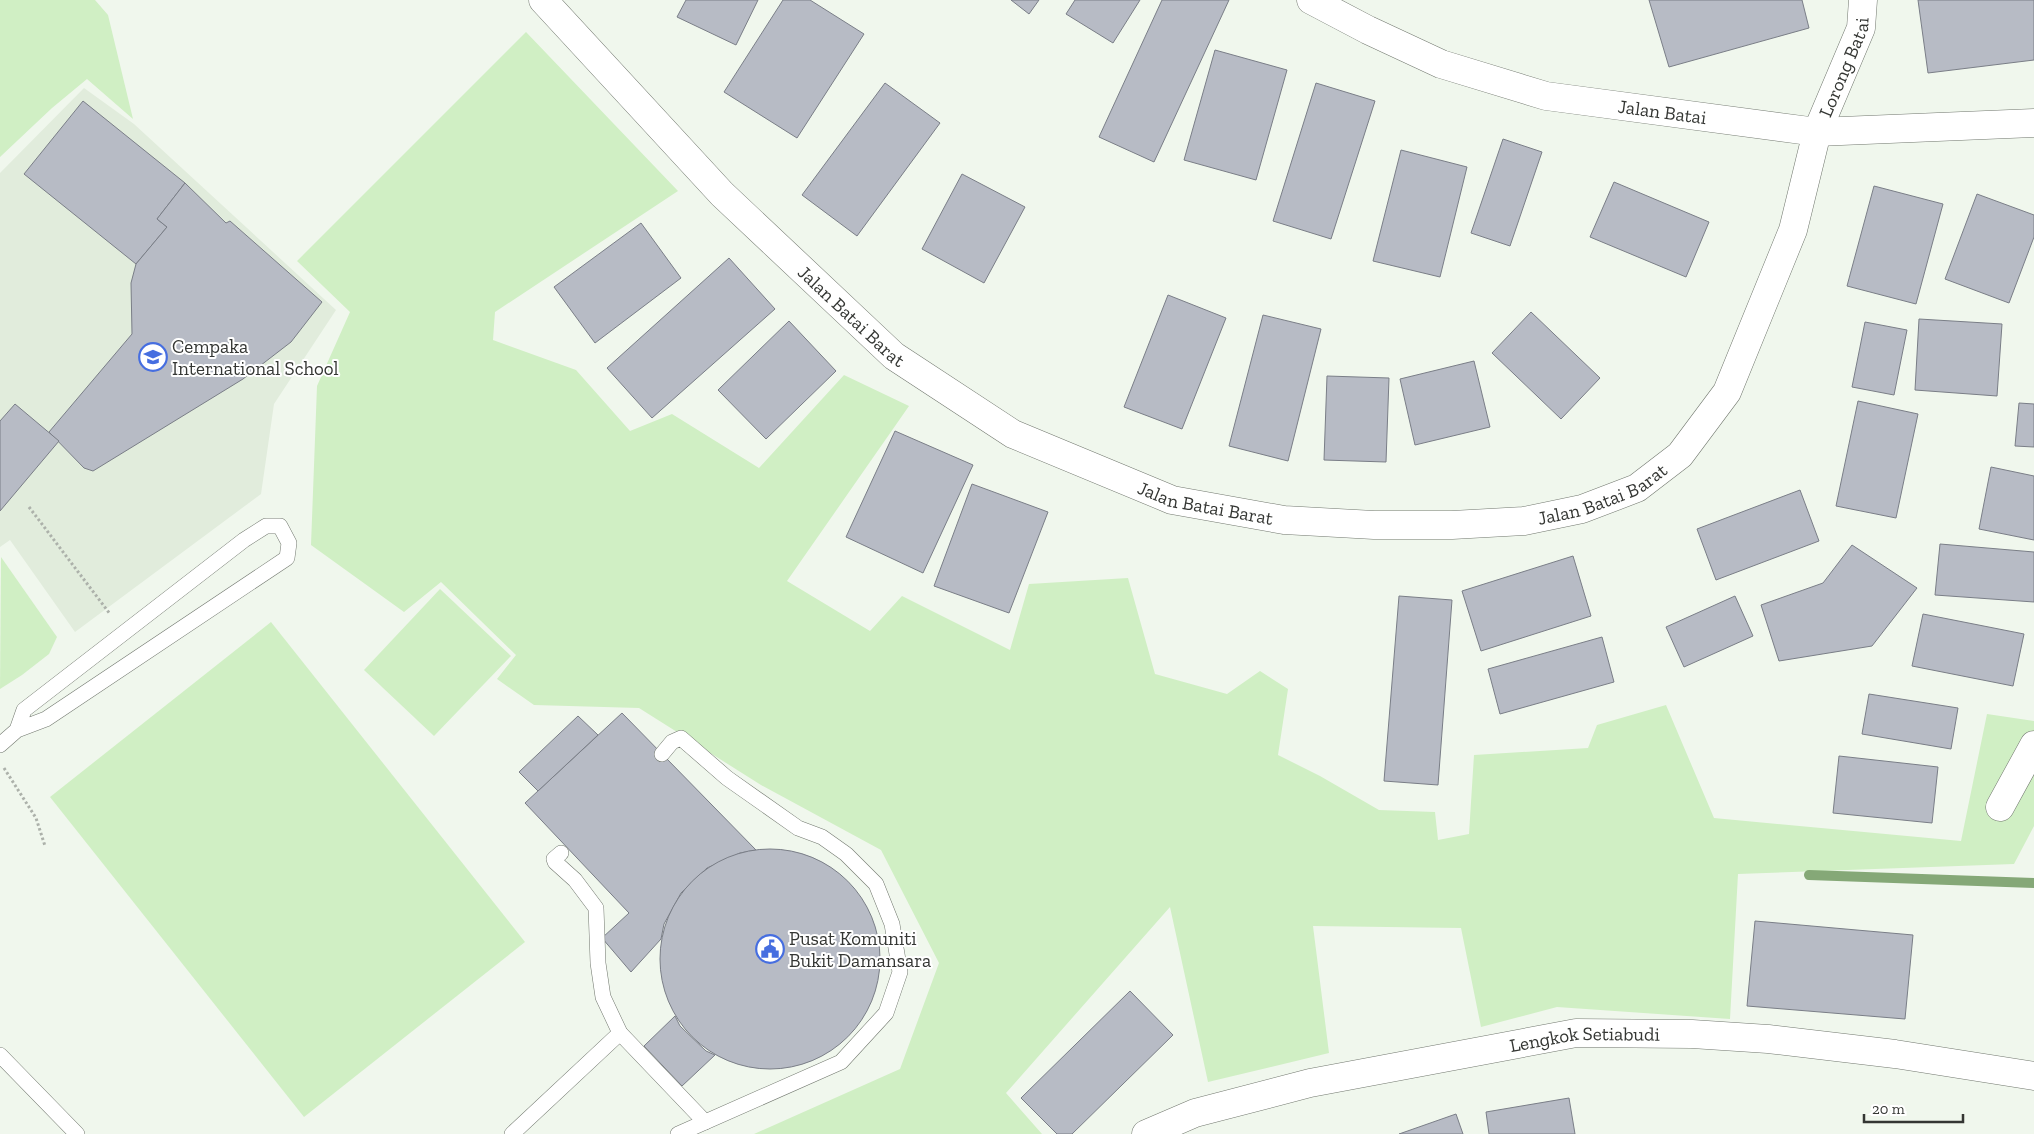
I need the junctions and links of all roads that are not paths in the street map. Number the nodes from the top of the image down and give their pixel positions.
1 (543, 0) edge
2 (1311, 0) edge
3 (1863, 0) edge
4 (2034, 123) edge
5 (1817, 132) junction
6 (17, 730) junction
7 (0, 745) edge
8 (2034, 745) edge
9 (662, 754) dead end
10 (2000, 807) dead end
11 (561, 852) dead end
12 (620, 1034) junction
13 (0, 1055) edge
14 (2034, 1076) edge
15 (705, 1122) junction
16 (77, 1134) edge
17 (512, 1134) edge
18 (678, 1134) edge
19 (1146, 1134) edge

1 - 5 street, Jalan Batai Barat
2 - 5 street, Jalan Batai
3 - 5 street, Lorong Batai
4 - 5 street, Jalan Batai
6 - 6 lane
6 - 7 lane
8 - 10 street
9 - 15 lane
11 - 12 lane
12 - 15 lane
12 - 17 lane
13 - 16 lane
14 - 19 street, Lengkok Setiabudi
15 - 18 lane

